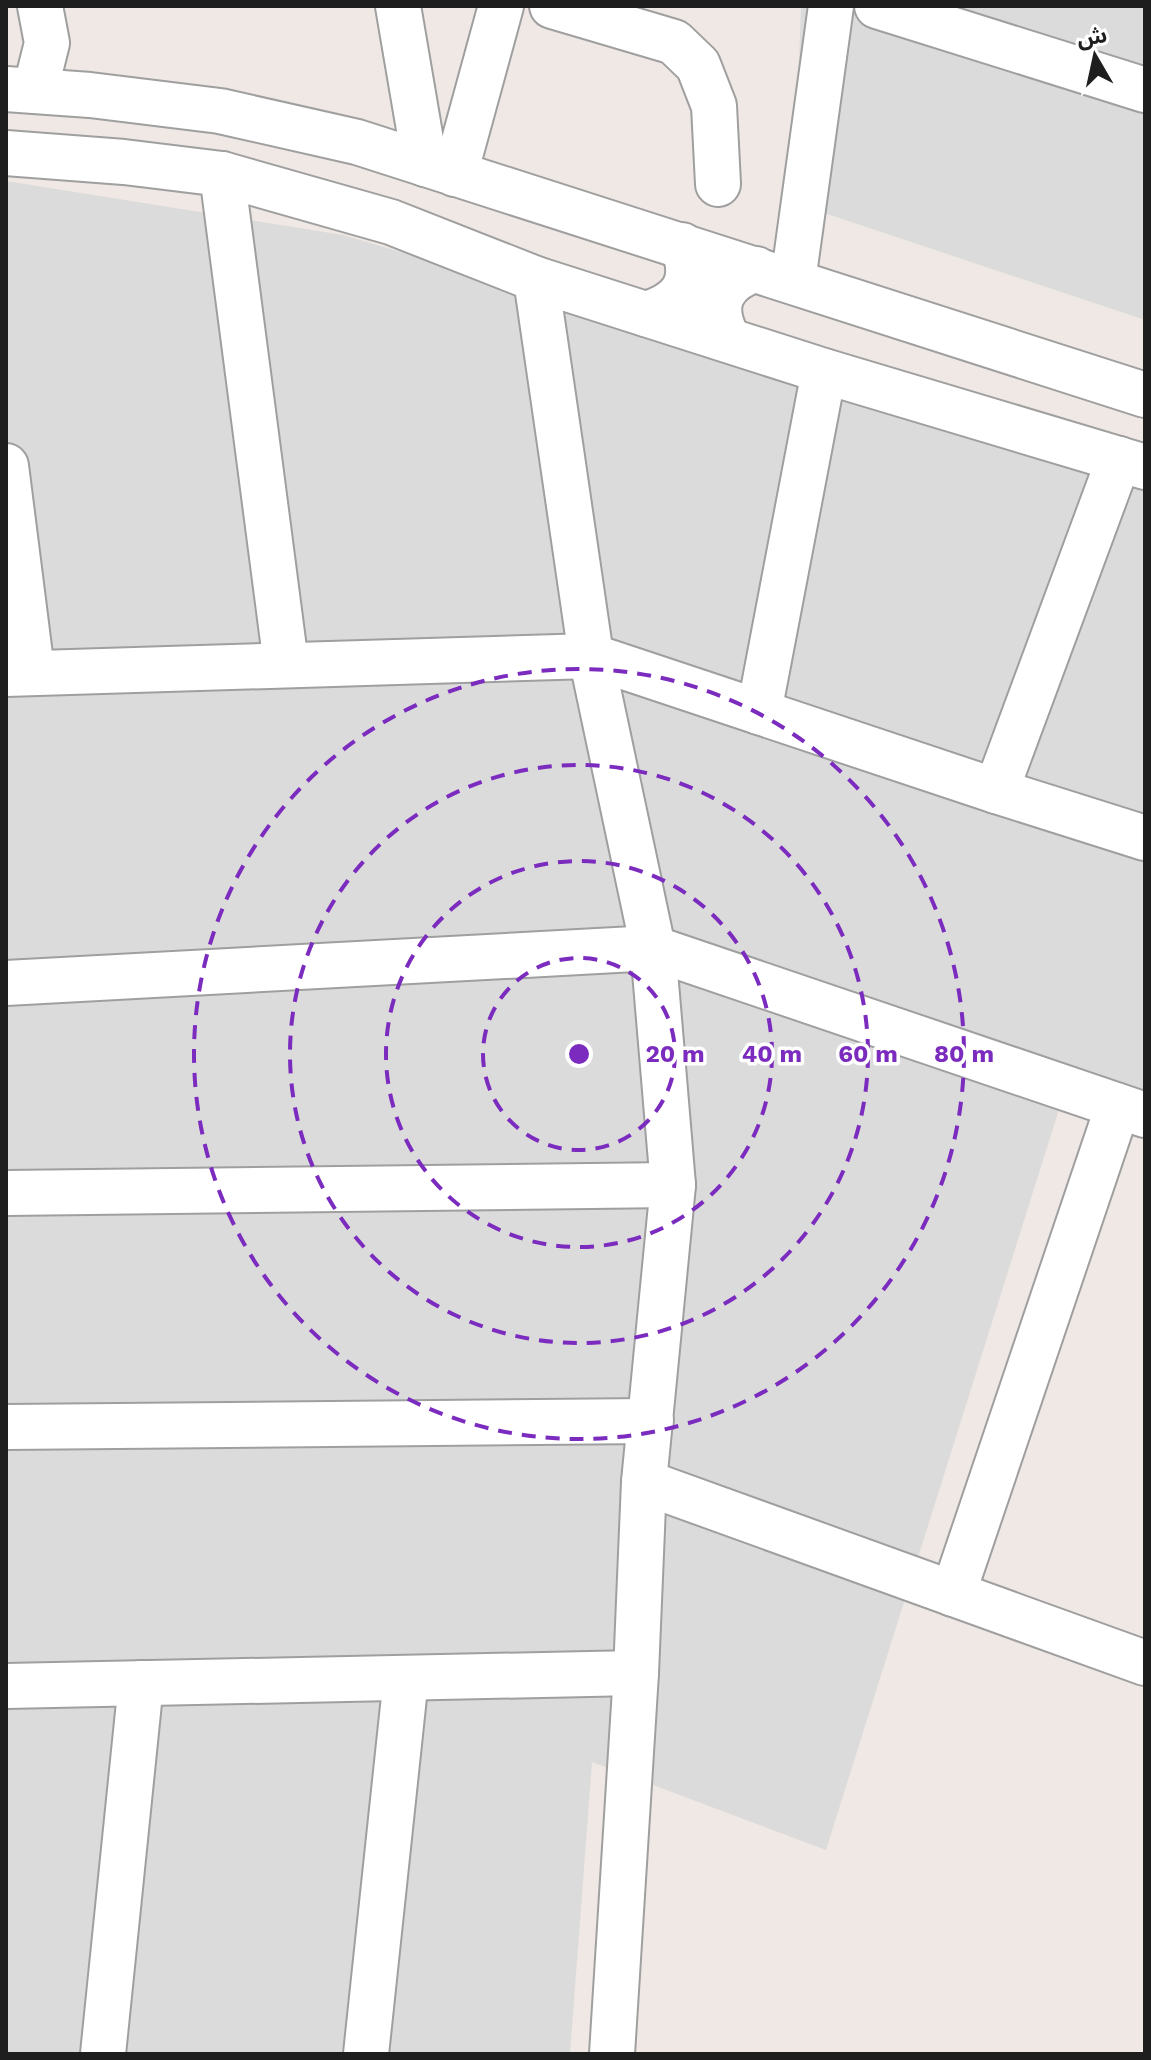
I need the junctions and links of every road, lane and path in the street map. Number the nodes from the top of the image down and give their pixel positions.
1 (40, 6) edge
2 (398, 6) edge
3 (501, 6) edge
4 (552, 6) edge
5 (831, 6) edge
6 (877, 6) edge
7 (20, 90) edge
8 (1145, 90) edge
9 (6, 153) edge
10 (440, 169) junction
11 (222, 174) junction
12 (718, 184) dead end
13 (682, 245) junction
14 (774, 275) junction
15 (536, 279) junction
16 (646, 314) junction
17 (728, 339) junction
18 (824, 371) junction
19 (1145, 395) edge
20 (1132, 463) edge
21 (6, 466) edge
22 (591, 656) junction
23 (286, 664) junction
24 (19, 672) edge
25 (759, 712) junction
26 (996, 791) junction
27 (1145, 838) edge
28 (653, 948) junction
29 (6, 983) edge
30 (1132, 1110) edge
31 (673, 1185) junction
32 (6, 1193) edge
33 (651, 1421) junction
34 (6, 1427) edge
35 (644, 1482) junction
36 (953, 1594) junction
37 (1145, 1663) edge
38 (636, 1673) junction
39 (406, 1678) junction
40 (141, 1683) junction
41 (6, 1686) edge
42 (103, 2054) edge
43 (366, 2054) edge
44 (612, 2054) edge

1 - 7 street
2 - 10 street
3 - 10 street
4 - 12 street
5 - 14 street
6 - 8 street
7 - 10 street
9 - 11 street
10 - 13 street
11 - 15 street
11 - 23 street
13 - 14 street
13 - 16 street
14 - 17 street
14 - 19 street
15 - 16 street
15 - 22 street
16 - 17 street
17 - 18 street
18 - 20 street
18 - 25 street
20 - 26 street
21 - 24 street
22 - 23 street
22 - 25 street
22 - 28 street
23 - 24 street
25 - 26 street
26 - 27 street
28 - 29 street
28 - 30 street
28 - 31 street
30 - 36 street
31 - 32 street
31 - 33 street
33 - 34 street
33 - 35 street
35 - 36 street
35 - 38 street
36 - 37 street
38 - 39 street
38 - 44 street
39 - 40 street
39 - 43 street
40 - 41 street
40 - 42 street

